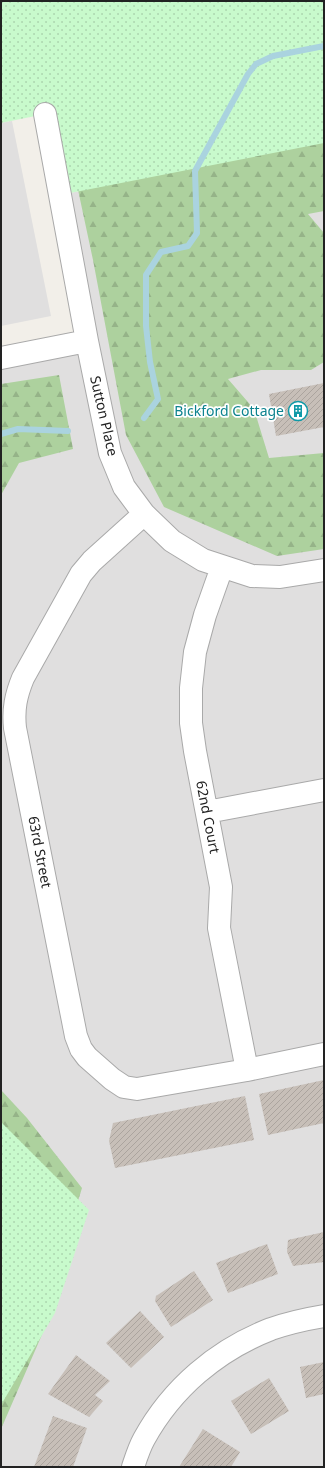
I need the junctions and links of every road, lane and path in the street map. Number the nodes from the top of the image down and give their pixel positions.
1 (45, 114) dead end
2 (87, 341) junction
3 (1, 358) edge
4 (144, 514) junction
5 (222, 567) junction
6 (324, 570) edge
7 (324, 790) edge
8 (207, 812) junction
9 (324, 1054) edge
10 (247, 1070) junction
11 (324, 1316) edge
12 (133, 1467) edge

1 - 2 street, Sutton Place
2 - 3 street
2 - 4 street, Sutton Place
4 - 5 street, Sutton Place
4 - 10 street, 63rd Street
5 - 6 street, Sutton Place
5 - 8 street, 62nd Court
7 - 8 street
8 - 10 street, 62nd Court
9 - 10 street, 63rd Street
11 - 12 street

